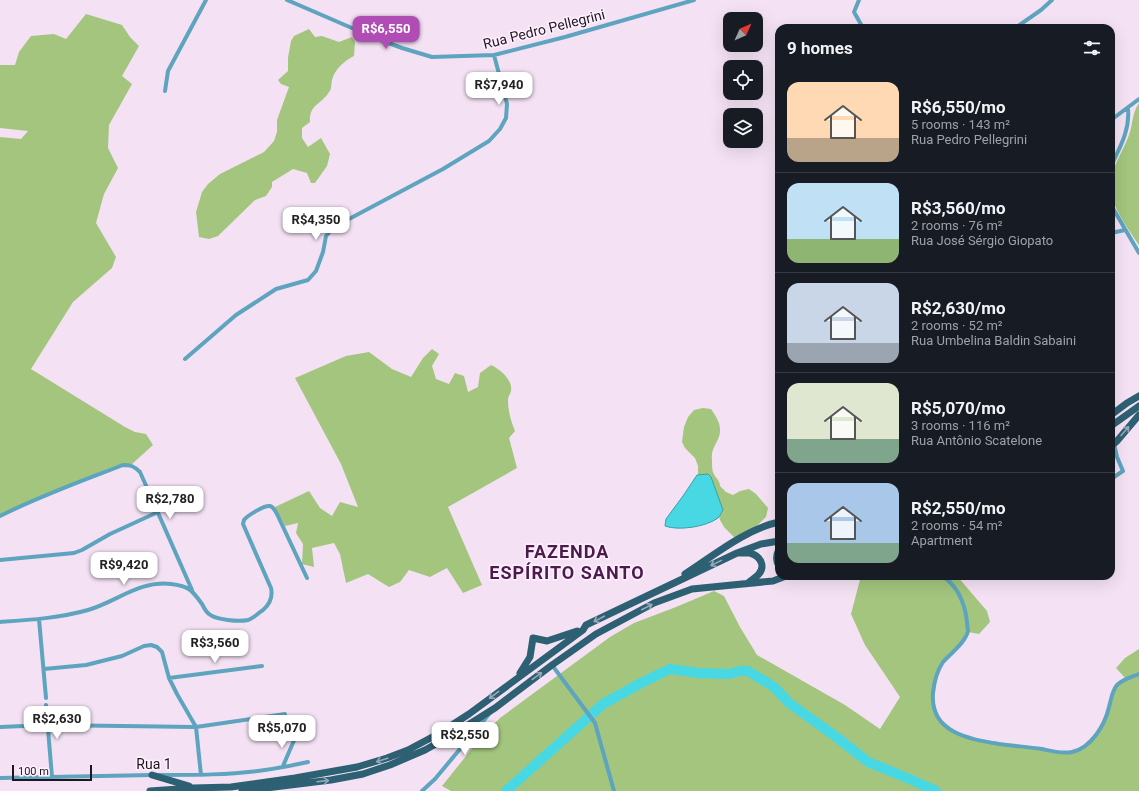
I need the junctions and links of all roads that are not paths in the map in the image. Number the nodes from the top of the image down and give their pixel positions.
1 (206, 0) edge
2 (287, 0) edge
3 (694, 0) edge
4 (858, 0) edge
5 (1052, 0) edge
6 (860, 24) edge
7 (1021, 24) edge
8 (494, 55) junction
9 (165, 91) dead end
10 (1139, 99) edge
11 (1128, 109) junction
12 (1115, 117) edge
13 (1115, 157) edge
14 (1115, 212) edge
15 (1125, 230) junction
16 (1115, 232) edge
17 (1139, 253) edge
18 (185, 359) dead end
19 (1139, 396) edge
20 (1139, 406) edge
21 (1115, 412) edge
22 (1139, 415) edge
23 (1115, 423) edge
24 (1115, 441) edge
25 (1115, 452) edge
26 (1115, 476) edge
27 (158, 512) junction
28 (0, 516) edge
29 (775, 523) edge
30 (775, 542) edge
31 (737, 553) junction
32 (0, 560) edge
33 (307, 578) dead end
34 (776, 580) edge
35 (946, 580) edge
36 (747, 583) junction
37 (192, 590) junction
38 (660, 590) junction
39 (40, 619) junction
40 (0, 622) edge
41 (583, 630) junction
42 (552, 665) junction
43 (262, 666) dead end
44 (44, 669) junction
45 (1139, 674) edge
46 (169, 678) junction
47 (516, 678) junction
48 (46, 698) dead end
49 (46, 705) dead end
50 (495, 708) junction
51 (285, 714) dead end
52 (47, 725) junction
53 (0, 727) edge
54 (196, 727) junction
55 (295, 738) dead end
56 (308, 762) dead end
57 (283, 766) junction
58 (152, 775) junction
59 (201, 775) junction
60 (52, 776) junction
61 (0, 778) edge
62 (193, 788) junction
63 (150, 791) edge
64 (242, 791) edge
65 (422, 791) edge
66 (614, 791) edge

1 - 9 street
2 - 8 street, Rua Pedro Pellegrini
3 - 8 street, Rua Pedro Pellegrini
4 - 6 street
5 - 7 street
8 - 18 street
10 - 11 street
11 - 12 street
11 - 13 street
14 - 15 street
15 - 16 street
15 - 17 street
19 - 21 main road
20 - 23 main road
24 -> 22 main road
25 - 26 street
27 - 28 street
27 - 32 street
27 - 37 street
29 - 38 main road
30 - 31 main road
31 - 36 main road
31 -> 38 main road
33 - 37 street
34 - 36 main road
35 - 45 street
42 -> 36 main road
37 - 39 street
38 -> 41 main road
39 - 40 street
39 - 44 street
41 - 47 main road
41 - 47 main road
50 -> 42 main road
42 - 66 street
43 - 46 street
44 - 46 street
44 - 48 street
46 - 54 street
47 -> 62 main road
49 - 52 street
64 -> 50 main road
50 - 65 street
51 - 54 street
52 - 53 street
52 - 54 street
52 - 60 street
54 - 59 street
55 - 57 street
56 - 57 street, Rua 1
57 - 59 street, Rua 1
58 - 59 street, Rua 1
58 - 60 street, Rua 1
58 - 62 main road
60 - 61 street, Rua 1
62 - 63 main road

